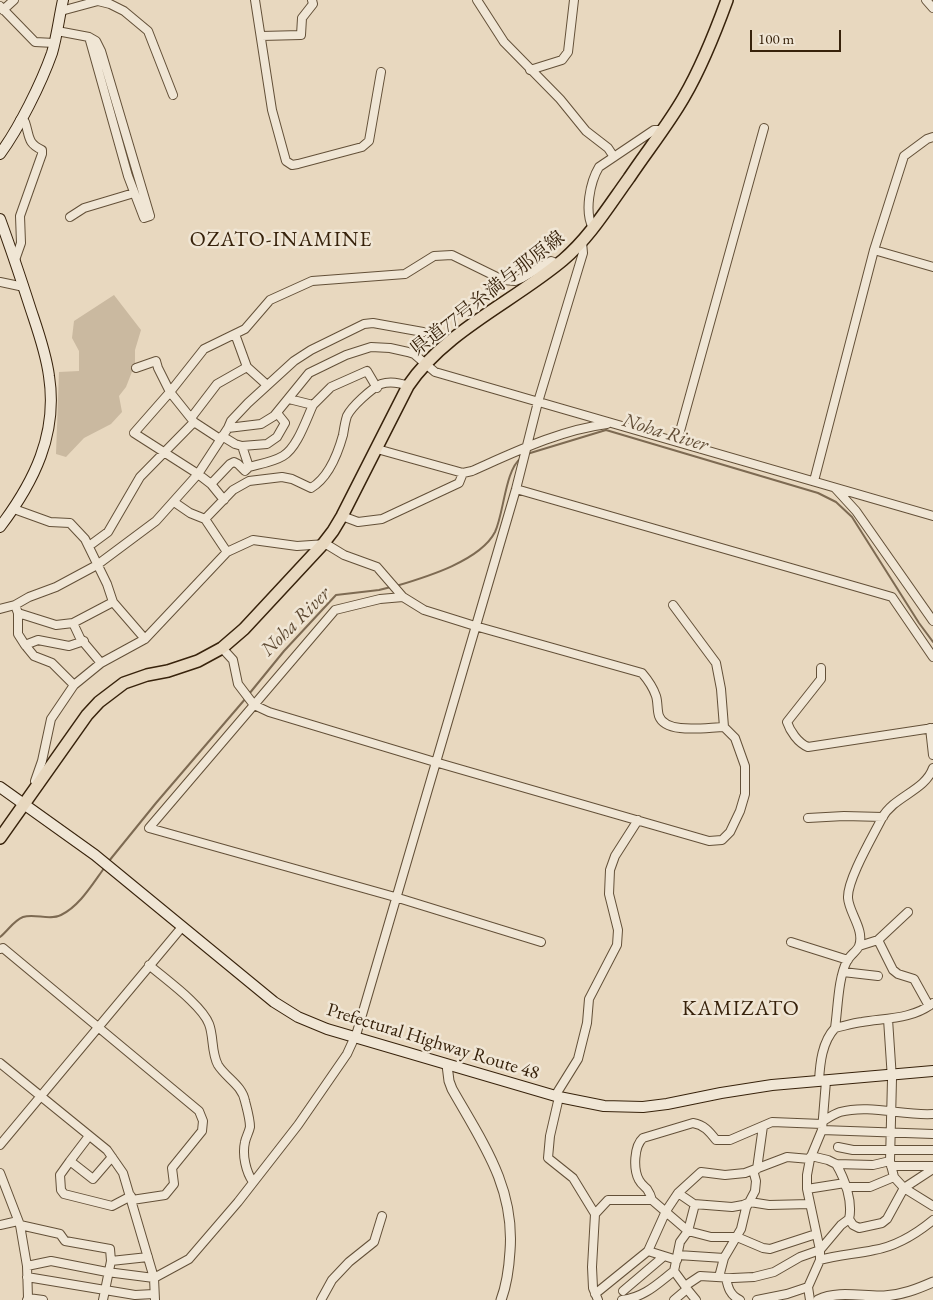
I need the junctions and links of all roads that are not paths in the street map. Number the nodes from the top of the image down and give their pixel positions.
1 (14, 0) edge
2 (255, 0) edge
3 (312, 0) edge
4 (477, 0) edge
5 (574, 0) edge
6 (727, 0) edge
7 (926, 0) edge
8 (62, 5) edge
9 (2, 8) edge
10 (933, 8) edge
11 (57, 30) junction
12 (261, 36) junction
13 (89, 37) junction
14 (54, 43) junction
15 (530, 70) junction
16 (381, 72) dead end
17 (173, 95) dead end
18 (20, 120) junction
19 (764, 128) dead end
20 (663, 130) junction
21 (933, 137) edge
22 (0, 154) edge
23 (614, 157) junction
24 (134, 193) junction
25 (70, 217) dead end
26 (0, 219) edge
27 (593, 228) junction
28 (582, 242) junction
29 (874, 250) junction
30 (14, 260) junction
31 (558, 264) junction
32 (933, 267) edge
33 (0, 282) edge
34 (24, 287) junction
35 (423, 332) dead end
36 (235, 334) junction
37 (425, 364) junction
38 (247, 367) junction
39 (136, 368) dead end
40 (267, 386) junction
41 (408, 386) junction
42 (376, 388) junction
43 (170, 392) junction
44 (289, 399) junction
45 (538, 402) junction
46 (314, 405) junction
47 (277, 413) junction
48 (192, 420) junction
49 (611, 423) junction
50 (228, 428) junction
51 (221, 437) junction
52 (677, 442) junction
53 (242, 446) junction
54 (527, 446) junction
55 (377, 448) junction
56 (162, 452) junction
57 (247, 469) junction
58 (463, 473) junction
59 (198, 474) junction
60 (249, 481) junction
61 (814, 481) junction
62 (211, 484) junction
63 (834, 487) junction
64 (516, 489) junction
65 (224, 500) junction
66 (174, 502) junction
67 (14, 509) junction
68 (342, 516) junction
69 (933, 516) edge
70 (204, 519) junction
71 (0, 527) edge
72 (323, 544) junction
73 (89, 546) junction
74 (227, 552) junction
75 (98, 565) junction
76 (403, 597) junction
77 (113, 602) junction
78 (673, 604) dead end
79 (15, 605) junction
80 (0, 609) edge
81 (18, 613) junction
82 (933, 621) edge
83 (73, 624) junction
84 (475, 626) junction
85 (145, 639) junction
86 (84, 641) junction
87 (25, 644) junction
88 (222, 648) junction
89 (933, 657) edge
90 (101, 663) junction
91 (821, 668) dead end
92 (74, 685) junction
93 (254, 705) junction
94 (724, 727) junction
95 (932, 728) edge
96 (933, 756) edge
97 (435, 762) junction
98 (933, 768) edge
99 (39, 785) junction
100 (0, 787) edge
101 (25, 805) junction
102 (883, 817) junction
103 (808, 818) dead end
104 (638, 820) junction
105 (0, 838) edge
106 (395, 897) junction
107 (908, 912) dead end
108 (182, 927) junction
109 (878, 940) junction
110 (541, 942) dead end
111 (791, 942) dead end
112 (859, 946) junction
113 (0, 949) edge
114 (848, 960) junction
115 (149, 965) junction
116 (843, 972) junction
117 (878, 976) dead end
118 (931, 1005) edge
119 (888, 1019) junction
120 (98, 1027) junction
121 (835, 1028) junction
122 (355, 1038) junction
123 (0, 1063) edge
124 (447, 1065) junction
125 (933, 1071) edge
126 (892, 1075) junction
127 (822, 1081) junction
128 (40, 1095) junction
129 (557, 1097) junction
130 (892, 1111) junction
131 (933, 1114) edge
132 (822, 1125) junction
133 (763, 1126) junction
134 (890, 1133) junction
135 (933, 1134) edge
136 (89, 1136) junction
137 (0, 1145) edge
138 (838, 1147) dead end
139 (889, 1150) junction
140 (933, 1150) edge
141 (112, 1157) junction
142 (811, 1158) junction
143 (70, 1162) junction
144 (836, 1164) junction
145 (891, 1164) junction
146 (933, 1168) edge
147 (755, 1169) junction
148 (0, 1173) edge
149 (894, 1177) junction
150 (253, 1182) junction
151 (845, 1185) junction
152 (904, 1188) junction
153 (807, 1189) junction
154 (678, 1194) junction
155 (132, 1198) junction
156 (652, 1200) junction
157 (750, 1202) junction
158 (695, 1204) junction
159 (810, 1204) junction
160 (933, 1206) edge
161 (666, 1211) junction
162 (595, 1214) junction
163 (382, 1216) dead end
164 (849, 1220) junction
165 (933, 1220) edge
166 (19, 1223) junction
167 (0, 1225) edge
168 (688, 1231) junction
169 (816, 1234) junction
170 (736, 1237) junction
171 (820, 1250) junction
172 (648, 1251) junction
173 (148, 1257) junction
174 (663, 1257) junction
175 (677, 1258) junction
176 (724, 1258) junction
177 (820, 1260) junction
178 (111, 1261) junction
179 (27, 1266) junction
180 (674, 1271) junction
181 (107, 1272) junction
182 (27, 1277) junction
183 (722, 1277) junction
184 (154, 1278) junction
185 (614, 1279) junction
186 (933, 1282) edge
187 (686, 1287) junction
188 (808, 1287) junction
189 (105, 1290) junction
190 (623, 1291) junction
191 (154, 1297) edge
192 (597, 1297) edge
193 (884, 1298) edge
194 (28, 1299) edge
195 (43, 1300) edge
196 (103, 1300) edge
197 (321, 1300) edge
198 (501, 1300) edge
199 (627, 1300) edge
200 (674, 1300) edge
201 (696, 1300) edge
202 (740, 1300) edge
203 (757, 1300) edge
204 (810, 1300) edge
205 (818, 1300) edge

1 - 9 street
2 - 12 street
3 - 12 street
4 - 15 street
5 - 15 street
6 - 20 main road, 県道77号糸満与那原線
7 - 10 street
8 - 11 main road
8 - 17 street
9 - 14 street
11 - 13 street
11 - 14 main road
12 - 16 street
13 - 24 street
13 - 24 street
14 - 18 main road
15 - 23 street
18 - 22 main road
18 - 30 street
19 - 52 street
20 - 23 street
20 - 27 main road, 県道77号糸満与那原線
21 - 29 street
23 - 27 street
24 - 25 street
26 - 30 main road
27 - 28 main road, 県道77号糸満与那原線
28 - 31 main road, 県道77号糸満与那原線
28 - 45 street
29 - 32 street
29 - 61 street
30 - 34 main road
31 - 36 street
31 - 37 main road, 県道77号糸満与那原線
33 - 34 street
34 - 67 main road
35 - 40 street
36 - 38 street
36 - 43 street
37 - 41 main road, 県道77号糸満与那原線
37 - 44 street
37 - 45 street
38 - 40 street
38 - 48 street
39 - 43 street
40 - 50 street
41 - 42 street
41 - 55 main road, 県道77号糸満与那原線
42 - 46 street
42 - 60 street
43 - 48 street
43 - 56 street
44 - 46 street
44 - 47 street
45 - 49 street
45 - 54 street
46 - 57 street
47 - 50 street
47 - 53 street
48 - 51 street
48 - 56 street
49 - 52 street
49 - 54 street
50 - 51 street
51 - 53 street
51 - 59 street
52 - 61 street
53 - 57 street
54 - 58 street
54 - 64 street
55 - 58 street
55 - 68 main road, 県道77号糸満与那原線
56 - 59 street
56 - 73 street
57 - 60 street
57 - 62 street
58 - 68 street
59 - 62 street
59 - 66 street
60 - 65 street
61 - 63 street
62 - 65 street
63 - 69 street
63 - 82 street
64 - 84 street
64 - 89 street
65 - 70 street
66 - 70 street
66 - 75 street
67 - 71 main road
67 - 73 street
68 - 72 main road, 県道77号糸満与那原線
70 - 74 street
72 - 74 street
72 - 76 street
72 - 88 main road, 県道77号糸満与那原線
73 - 75 street
74 - 85 street
75 - 77 street
75 - 79 street
76 - 84 street
76 - 93 street
77 - 83 street
77 - 85 street
78 - 94 street
79 - 80 street
79 - 81 street
81 - 83 street
81 - 87 street
83 - 86 street
84 - 94 street
84 - 97 street
85 - 90 street
86 - 87 street
86 - 90 street
87 - 92 street
88 - 93 street
88 - 99 main road, 県道77号糸満与那原線
90 - 92 street
91 - 95 street
92 - 99 street
93 - 97 street
93 - 106 street
94 - 104 street
95 - 96 street
97 - 104 street
97 - 106 street
98 - 102 street
99 - 101 main road, 県道77号糸満与那原線
100 - 101 main road, Prefectural Highway Route 48
101 - 105 main road, 県道77号糸満与那原線
101 - 108 main road, Prefectural Highway Route 48
102 - 103 street
102 - 112 street
104 - 129 street
106 - 110 street
106 - 122 street
107 - 109 street
108 - 115 street
108 - 122 main road, Prefectural Highway Route 48
109 - 112 street
109 - 118 street
111 - 114 street
112 - 114 street
113 - 120 street
114 - 116 street
115 - 120 street
115 - 150 street
116 - 117 street
116 - 121 street
118 - 119 street
119 - 121 street
119 - 126 street
120 - 128 street
120 - 155 street
121 - 127 street
122 - 124 main road, Prefectural Highway Route 48
122 - 150 street
123 - 128 street
124 - 129 main road, Prefectural Highway Route 48
124 - 198 street
125 - 126 main road, Prefectural Highway Route 48
126 - 127 main road, Prefectural Highway Route 48
126 - 130 street
127 - 129 main road, Prefectural Highway Route 48
127 - 132 street
128 - 136 street
128 - 137 street
129 - 162 street
130 - 131 street
130 - 132 street
130 - 134 street
132 - 133 street
132 - 134 street
132 - 142 street
133 - 147 street
133 - 156 street
134 - 135 street
134 - 139 street
136 - 141 street
136 - 143 street
138 - 139 street
139 - 140 street
139 - 145 street
141 - 143 street
141 - 155 street
142 - 144 street
142 - 147 street
142 - 153 street
143 - 155 street
144 - 145 street
144 - 151 street
145 - 146 street
145 - 149 street
146 - 152 street
147 - 154 street
147 - 157 street
148 - 166 street
149 - 151 street
149 - 152 street
150 - 184 street
151 - 153 street
151 - 164 street
152 - 160 street
152 - 164 street
153 - 159 street
154 - 158 street
154 - 161 street
155 - 173 street
156 - 161 street
156 - 162 street
157 - 158 street
157 - 159 street
157 - 170 street
158 - 168 street
159 - 169 street
161 - 168 street
161 - 172 street
162 - 192 street
163 - 197 street
164 - 171 street
165 - 177 street
166 - 167 street
166 - 178 street
166 - 179 street
168 - 170 street
168 - 175 street
169 - 170 street
169 - 171 street
170 - 176 street
171 - 177 street
171 - 183 street
172 - 174 street
172 - 185 street
173 - 178 street
173 - 184 street
174 - 175 street
174 - 190 street
175 - 176 street
175 - 180 street
176 - 183 street
177 - 188 street
178 - 181 street
179 - 181 street
179 - 182 street
180 - 187 street
180 - 199 street
181 - 184 street
181 - 189 street
182 - 189 street
182 - 194 street
183 - 187 street
183 - 202 street
184 - 191 street
185 - 190 street
185 - 192 street
186 - 193 street
187 - 200 street
187 - 201 street
188 - 203 street
188 - 204 street
189 - 191 street
189 - 196 street
190 - 199 street
193 - 205 street
194 - 195 street

